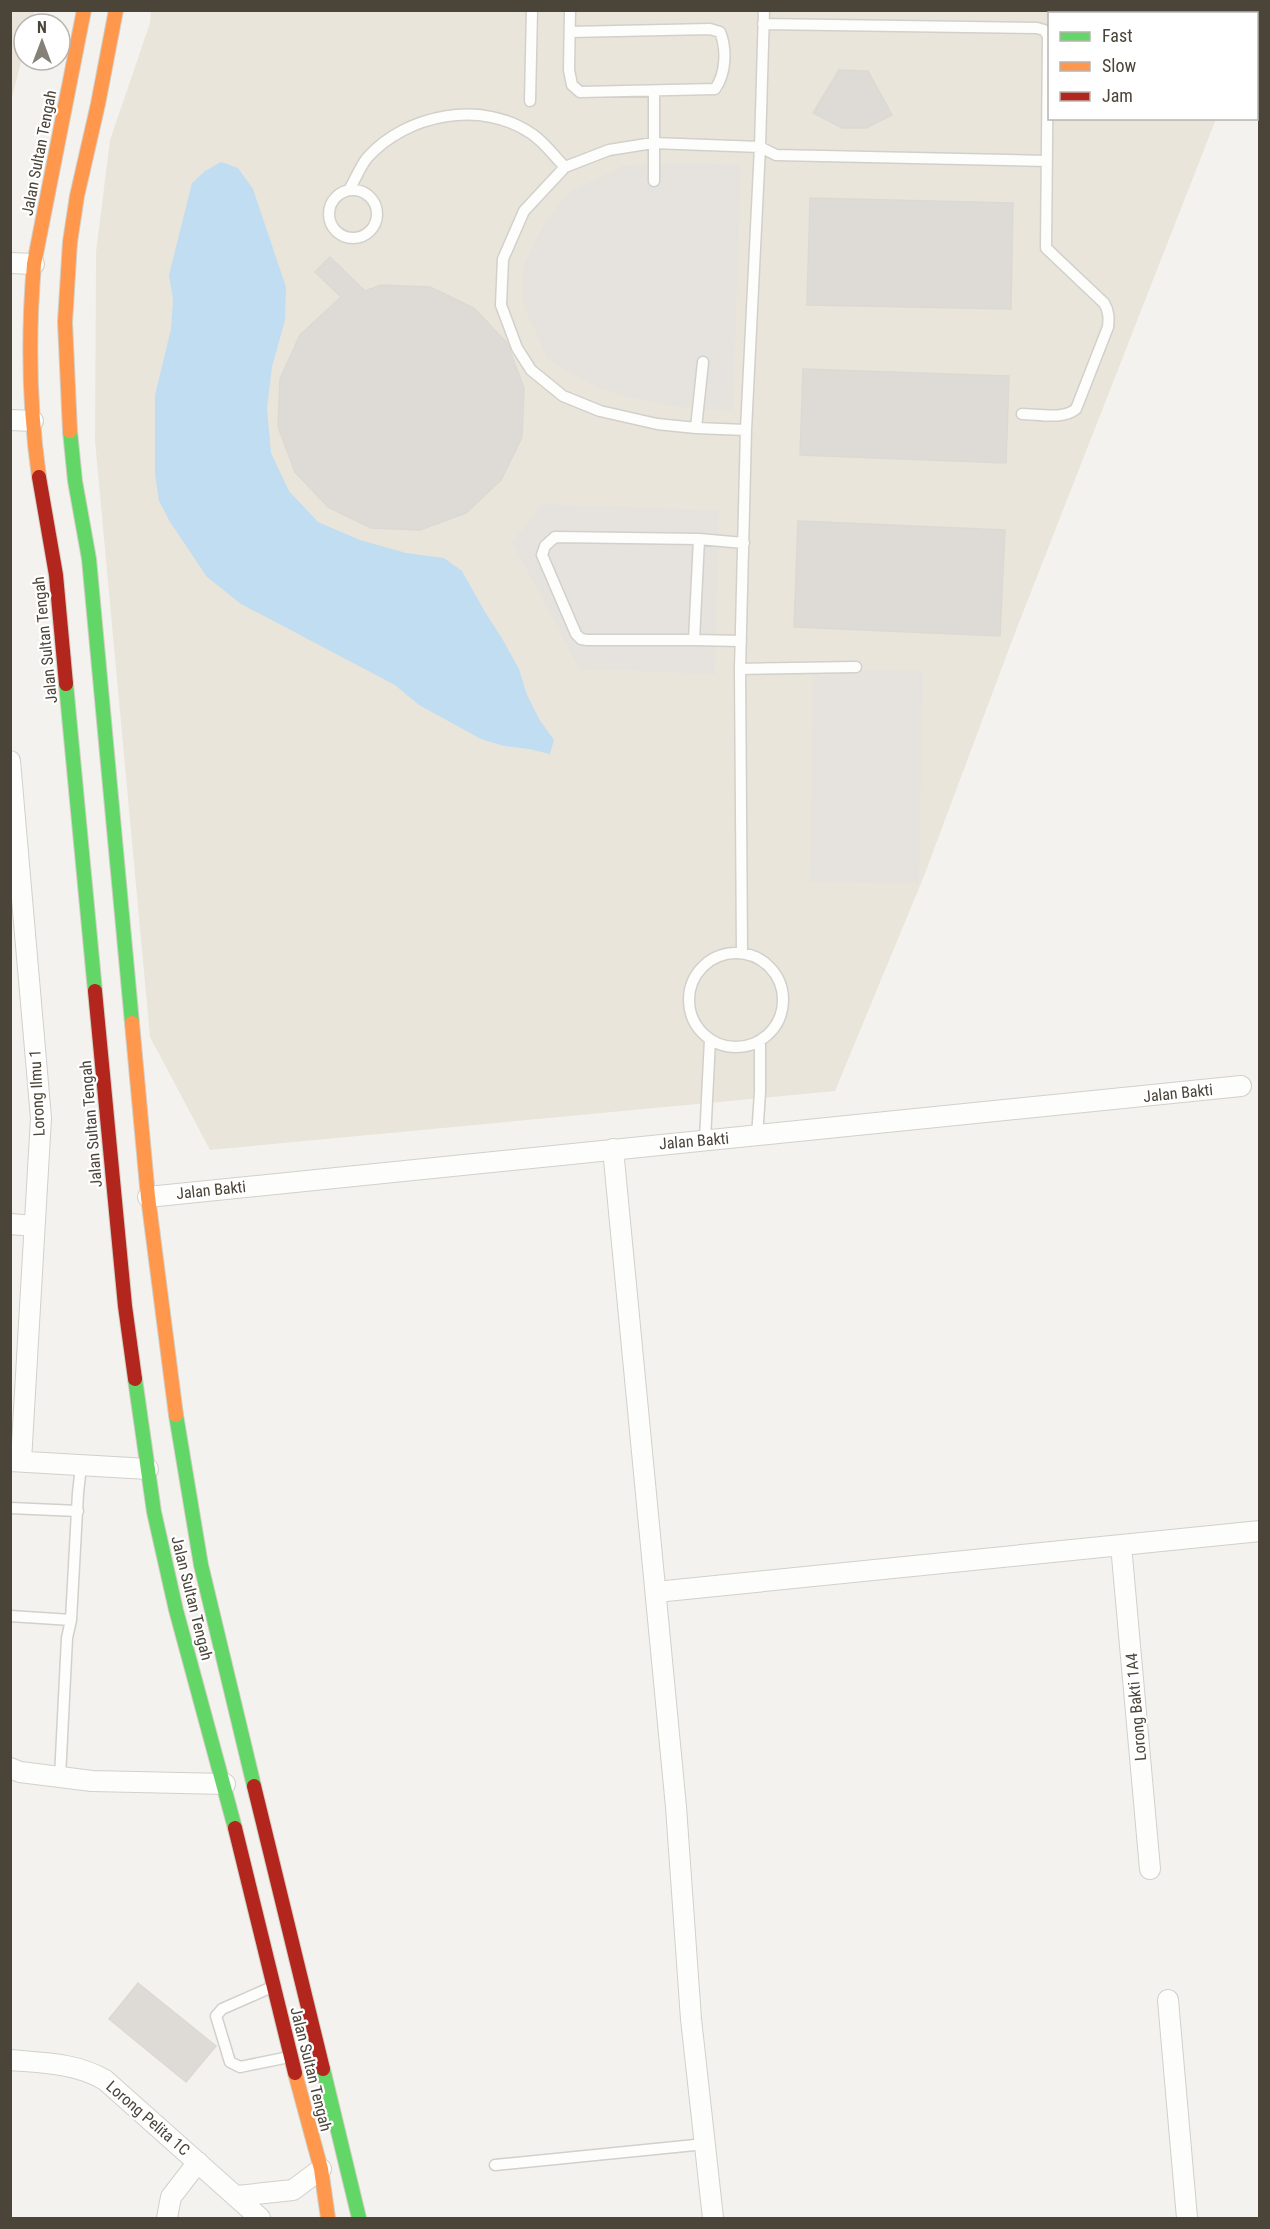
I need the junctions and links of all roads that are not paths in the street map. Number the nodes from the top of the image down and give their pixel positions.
1 (84, 10) edge
2 (116, 10) edge
3 (532, 10) edge
4 (570, 10) edge
5 (764, 10) edge
6 (763, 24) junction
7 (570, 32) junction
8 (1048, 36) edge
9 (654, 91) junction
10 (530, 101) dead end
11 (1048, 102) edge
12 (653, 142) junction
13 (760, 147) junction
14 (1047, 161) junction
15 (565, 166) junction
16 (654, 181) dead end
17 (349, 190) junction
18 (10, 263) edge
19 (34, 264) junction
20 (703, 362) dead end
21 (1022, 414) dead end
22 (10, 420) edge
23 (33, 421) junction
24 (696, 428) junction
25 (746, 430) junction
26 (699, 539) junction
27 (744, 543) junction
28 (694, 640) junction
29 (741, 640) junction
30 (856, 667) dead end
31 (740, 669) junction
32 (10, 761) edge
33 (742, 953) junction
34 (710, 1039) junction
35 (760, 1041) junction
36 (1241, 1086) dead end
37 (757, 1137) junction
38 (705, 1140) junction
39 (613, 1149) junction
40 (148, 1197) junction
41 (10, 1224) edge
42 (34, 1226) junction
43 (16, 1461) edge
44 (81, 1467) junction
45 (148, 1469) junction
46 (10, 1508) edge
47 (78, 1511) junction
48 (1260, 1531) edge
49 (1121, 1545) junction
50 (656, 1592) junction
51 (10, 1616) edge
52 (71, 1620) junction
53 (10, 1768) edge
54 (60, 1777) junction
55 (225, 1784) junction
56 (1150, 1869) dead end
57 (274, 1986) junction
58 (1168, 2000) dead end
59 (290, 2057) junction
60 (10, 2060) edge
61 (705, 2144) junction
62 (198, 2162) junction
63 (495, 2165) dead end
64 (321, 2169) junction
65 (237, 2196) junction
66 (167, 2218) edge
67 (260, 2218) edge
68 (328, 2218) edge
69 (359, 2218) edge
70 (713, 2218) edge
71 (1187, 2218) edge

1 - 19 main road, Jalan Sultan Tengah
2 - 40 main road, Jalan Sultan Tengah
3 - 10 lane
4 - 7 lane
5 - 6 lane
6 - 8 lane
6 - 13 lane
7 - 9 lane
7 - 9 lane
9 - 12 lane
11 - 14 lane
12 - 13 lane
12 - 15 lane
12 - 16 lane
13 - 14 lane
13 - 25 lane
14 - 21 lane
15 - 17 lane
15 - 24 lane
17 - 17 lane
18 - 19 street
19 - 23 main road, Jalan Sultan Tengah
20 - 24 lane
22 - 23 street
23 - 45 main road, Jalan Sultan Tengah
24 - 25 lane
25 - 27 lane
26 - 27 lane
26 - 28 lane
26 - 28 lane
27 - 29 lane
28 - 29 lane
29 - 31 lane
30 - 31 lane
31 - 33 lane
32 - 42 street, Lorong Ilmu 1
33 - 34 lane
33 - 35 lane
34 - 35 lane
34 - 38 lane
35 - 37 lane
36 - 37 street, Jalan Bakti
37 - 38 street, Jalan Bakti
38 - 39 street, Jalan Bakti
39 - 40 street, Jalan Bakti
39 - 50 street
40 - 69 main road, Jalan Sultan Tengah
41 - 42 street
42 - 43 street, Lorong Ilmu 1
43 - 44 street
44 - 45 street
44 - 47 lane
45 - 55 main road, Jalan Sultan Tengah
46 - 47 lane
47 - 52 lane
48 - 49 street
49 - 50 street
49 - 56 street, Lorong Bakti 1A4
50 - 61 street
51 - 52 lane
52 - 54 lane
53 - 54 street
54 - 55 street
55 - 57 main road, Jalan Sultan Tengah
57 - 59 main road, Jalan Sultan Tengah
57 - 59 lane
58 - 71 street
59 - 64 main road, Jalan Sultan Tengah
60 - 62 street, Lorong Pelita 1C
61 - 63 lane
61 - 70 street
62 - 65 street, Lorong Pelita 1C
62 - 66 street
64 - 65 street
64 - 68 main road, Jalan Sultan Tengah
65 - 67 street, Lorong Pelita 1C

